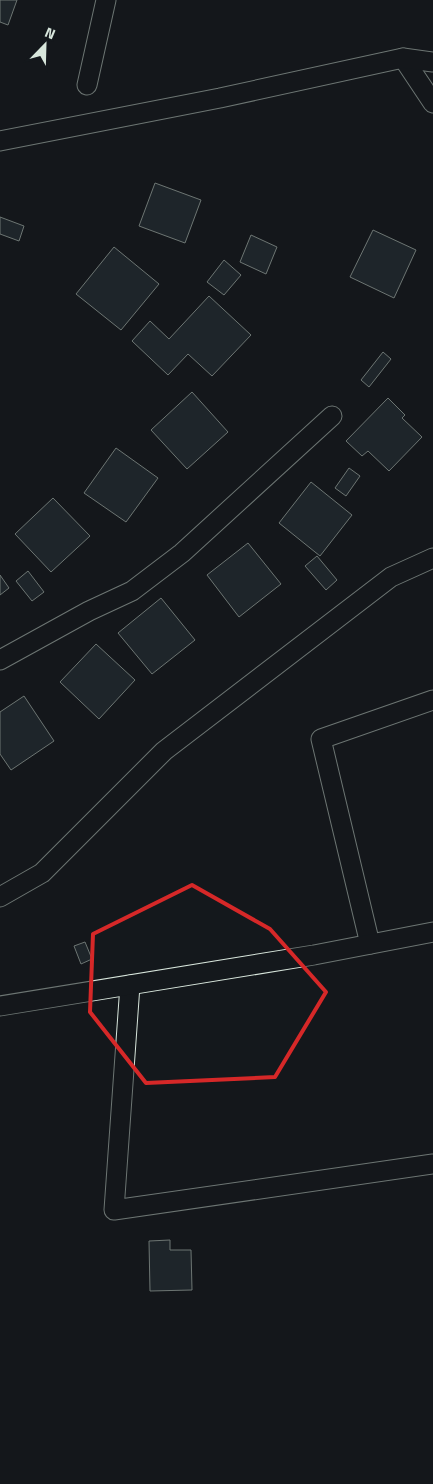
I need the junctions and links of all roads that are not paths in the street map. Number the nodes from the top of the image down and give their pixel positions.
1 (106, 0) edge
2 (402, 58) junction
3 (433, 62) edge
4 (87, 85) dead end
5 (433, 103) edge
6 (0, 142) edge
7 (332, 416) dead end
8 (433, 558) edge
9 (0, 660) edge
10 (433, 700) edge
11 (0, 897) edge
12 (433, 932) edge
13 (370, 944) junction
14 (130, 985) junction
15 (0, 1006) edge
16 (433, 1164) edge

1 - 4 street
2 - 3 street
2 - 5 street
2 - 6 street
7 - 9 street
8 - 11 street
10 - 13 street
12 - 13 street
13 - 14 street
14 - 15 street
14 - 16 street

